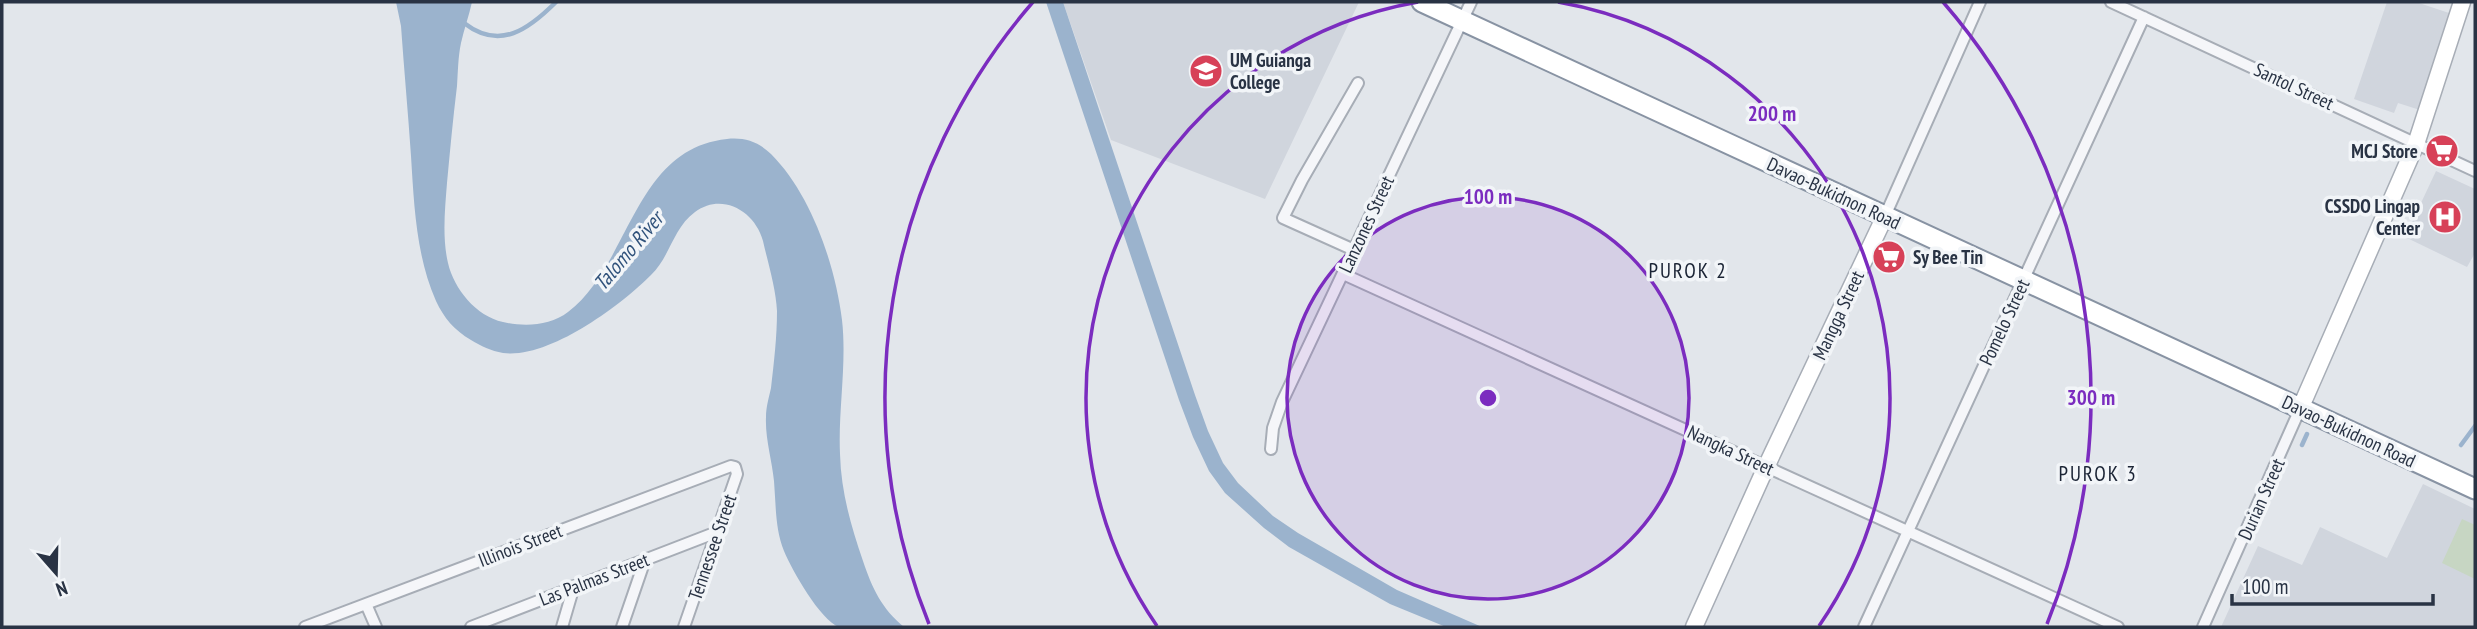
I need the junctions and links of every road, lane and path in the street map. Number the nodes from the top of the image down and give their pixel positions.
1 (1422, 2) edge
2 (1471, 2) edge
3 (1980, 2) edge
4 (2111, 2) edge
5 (2462, 2) edge
6 (2144, 17) junction
7 (1462, 20) junction
8 (1358, 83) dead end
9 (2416, 144) junction
10 (2475, 171) edge
11 (1885, 216) junction
12 (1354, 250) junction
13 (1343, 274) junction
14 (2023, 281) junction
15 (2300, 409) junction
16 (1270, 449) dead end
17 (735, 467) joint
18 (1766, 467) junction
19 (2475, 489) edge
20 (1908, 531) junction
21 (717, 533) junction
22 (645, 560) junction
23 (574, 586) junction
24 (366, 604) junction
25 (310, 626) edge
26 (376, 627) edge
27 (471, 627) edge
28 (562, 627) edge
29 (622, 627) edge
30 (684, 627) edge
31 (1694, 627) edge
32 (1864, 627) edge
33 (2118, 627) edge
34 (2203, 627) edge

1 - 7 highway, Davao-Bukidnon Road
2 - 7 street, Lanzones Street
3 - 11 street, Mangga Street
4 - 6 street, Santol Street
5 - 9 street
6 - 9 street, Santol Street
6 - 14 street, Pomelo Street
7 - 11 highway, Davao-Bukidnon Road
7 - 12 street, Lanzones Street
8 - 12 street
9 - 10 street, Santol Street
9 - 15 street
11 - 14 highway, Davao-Bukidnon Road
11 - 18 street, Mangga Street
12 - 13 street, Lanzones Street
13 - 16 street, Lanzones Street
13 - 18 street, Nangka Street
14 - 15 highway, Davao-Bukidnon Road
14 - 20 street, Pomelo Street
15 - 19 highway, Davao-Bukidnon Road
15 - 34 street, Durian Street
17 - 21 street, Tennessee Street
17 - 24 street, Illinois Street
18 - 20 street, Nangka Street
18 - 31 street, Mangga Street
20 - 32 street, Pomelo Street
20 - 33 street, Nangka Street
21 - 22 street, Las Palmas Street
21 - 30 street, Tennessee Street
22 - 23 street, Las Palmas Street
22 - 29 street
23 - 27 street, Las Palmas Street
23 - 28 street
24 - 25 street, Illinois Street
24 - 26 street

